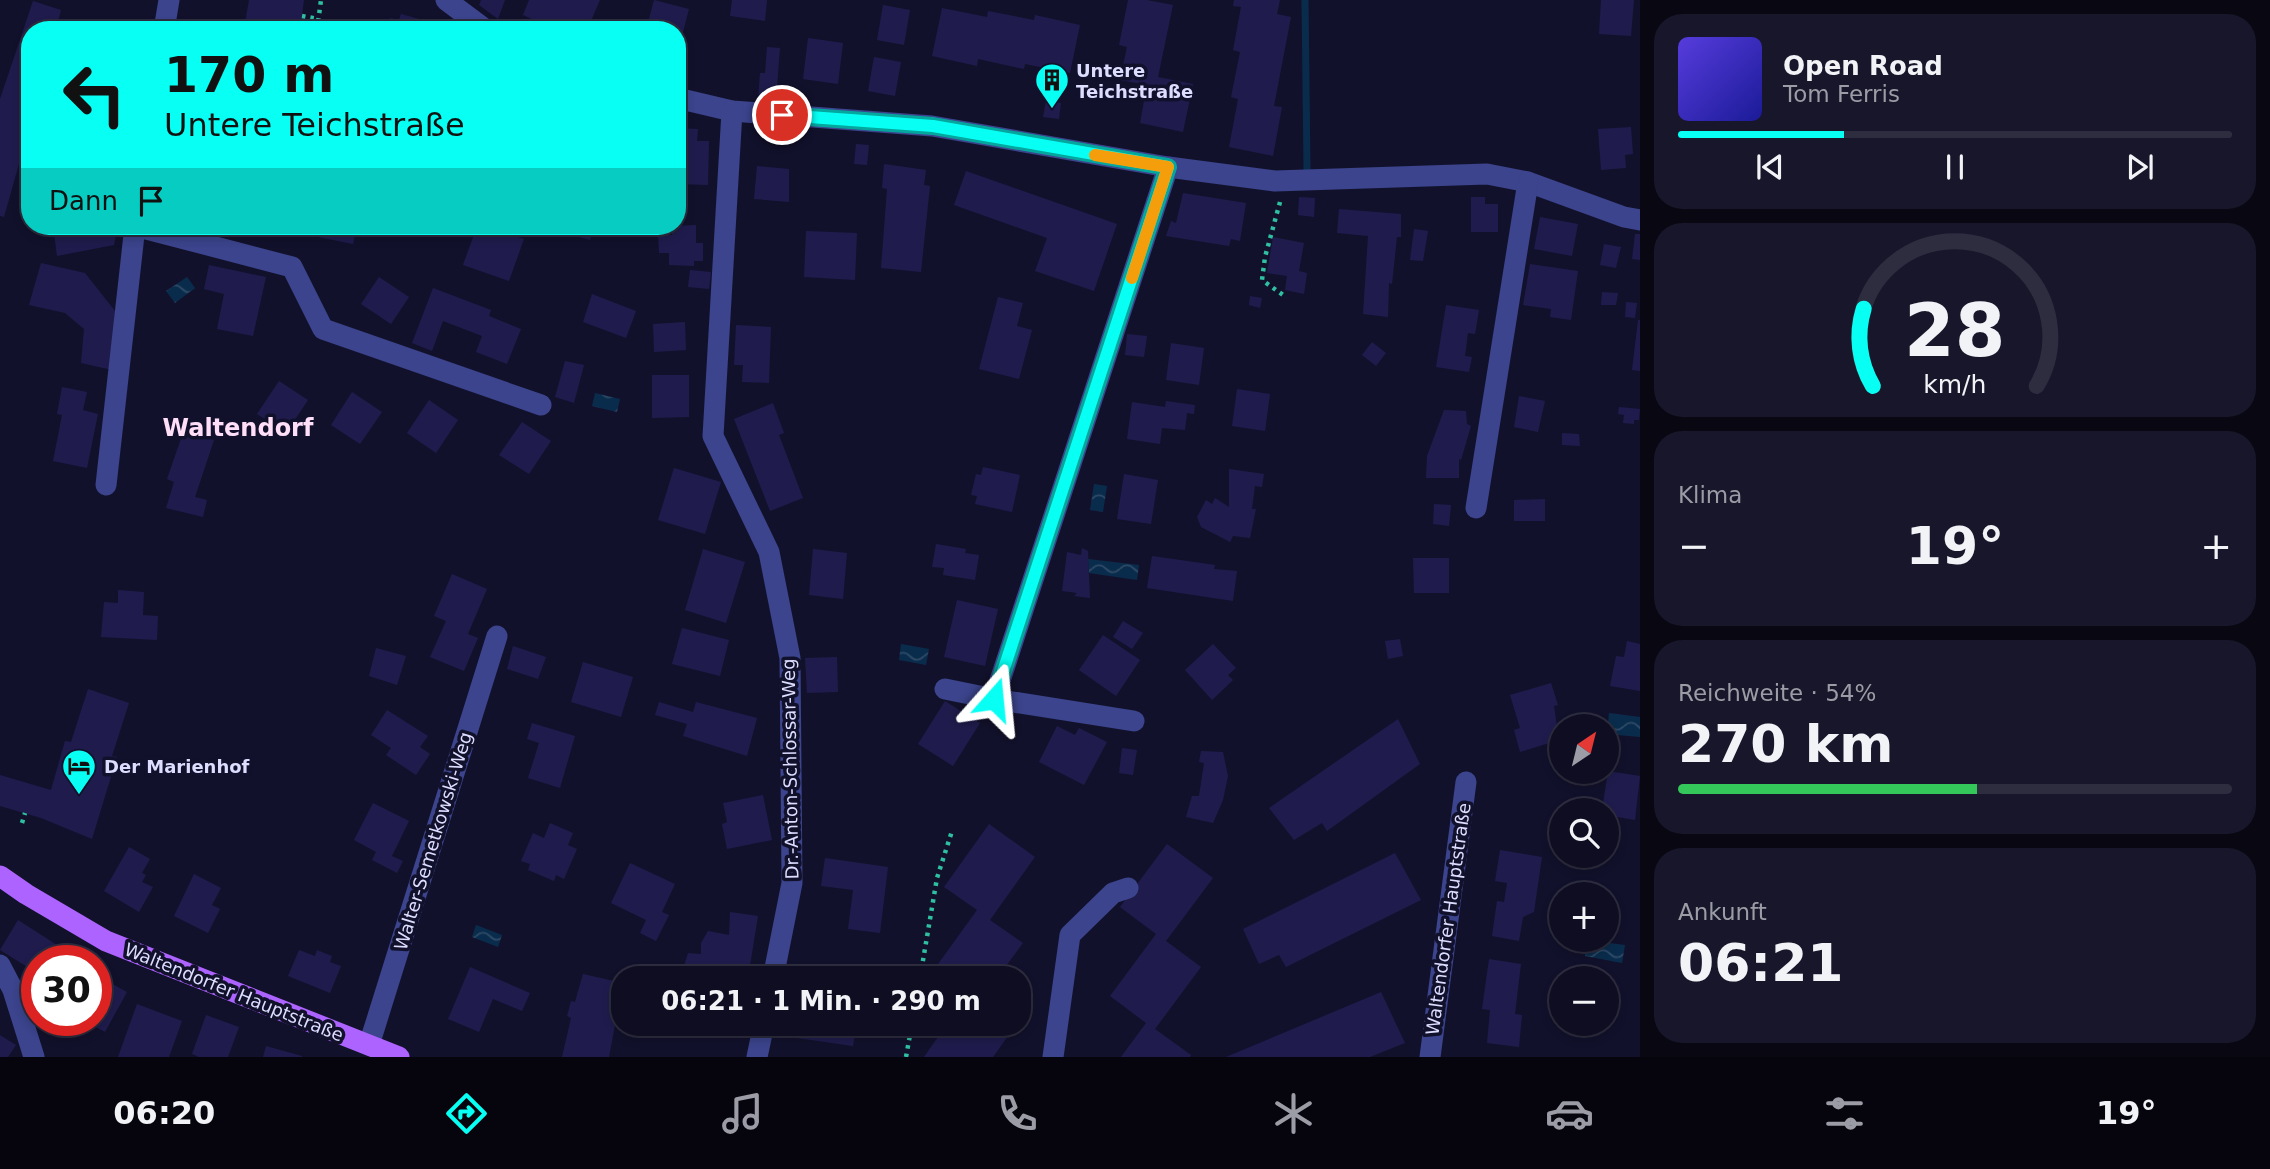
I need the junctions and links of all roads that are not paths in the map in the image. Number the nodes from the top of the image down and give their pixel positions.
1 (169, 0) edge
2 (446, 0) edge
3 (166, 21) edge
4 (474, 21) edge
5 (686, 100) edge
6 (732, 111) junction
7 (1168, 167) junction
8 (1528, 183) junction
9 (1640, 220) edge
10 (134, 235) edge
11 (169, 235) edge
12 (541, 405) dead end
13 (106, 485) dead end
14 (1476, 508) dead end
15 (497, 636) dead end
16 (945, 689) dead end
17 (994, 699) junction
18 (1134, 721) dead end
19 (1466, 782) dead end
20 (0, 876) edge
21 (1128, 888) dead end
22 (0, 965) edge
23 (775, 966) edge
24 (761, 1036) edge
25 (369, 1045) junction
26 (34, 1057) edge
27 (399, 1057) edge
28 (757, 1057) edge
29 (1053, 1057) edge
30 (1430, 1057) edge

1 - 3 street
2 - 4 street
5 - 6 street
6 - 7 street
6 - 23 street, Dr.-Anton-Schlossar-Weg
7 - 8 street
7 - 17 street
8 - 9 street
8 - 14 street
10 - 13 street
11 - 12 street
15 - 25 street, Walter-Semetkowski-Weg
16 - 17 street
17 - 18 street
19 - 30 street, Waltendorfer Hauptstraße
20 - 25 main road, Waltendorfer Hauptstraße
21 - 29 street
22 - 26 street
24 - 28 street
25 - 27 main road, Waltendorfer Hauptstraße

